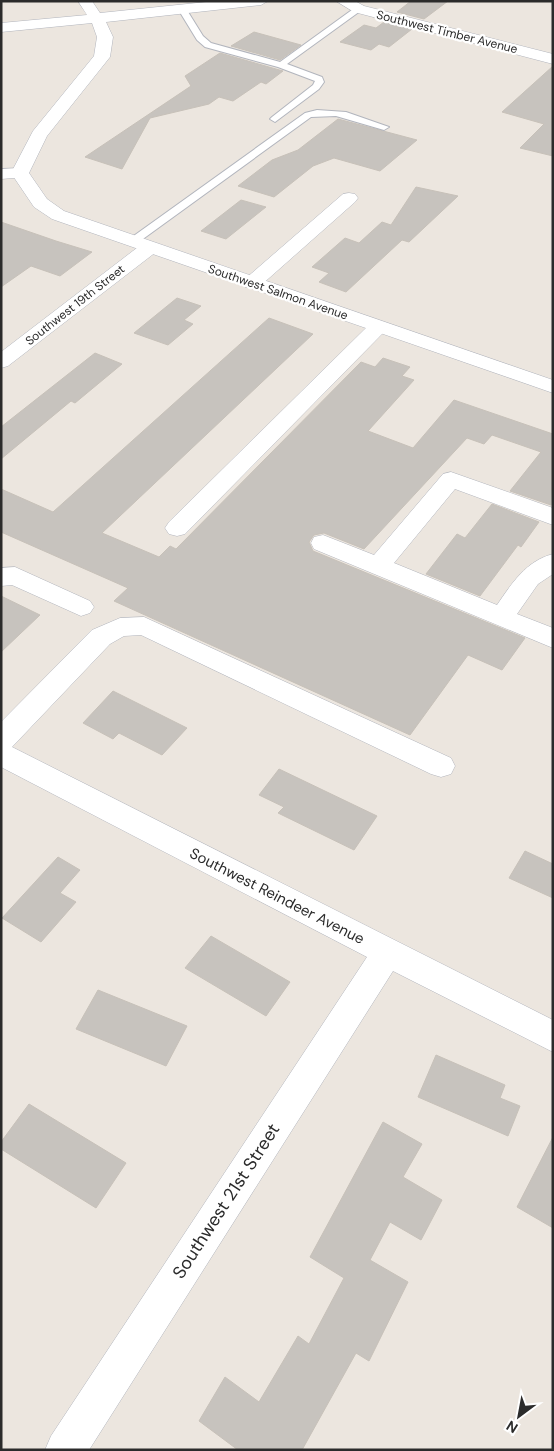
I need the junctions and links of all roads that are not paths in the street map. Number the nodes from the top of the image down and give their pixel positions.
1 (85, 1) edge
2 (261, 1) edge
3 (343, 1) edge
4 (182, 9) junction
5 (359, 9) junction
6 (96, 18) junction
7 (1, 28) edge
8 (553, 40) edge
9 (534, 54) junction
10 (553, 59) edge
11 (281, 65) junction
12 (275, 119) dead end
13 (384, 127) dead end
14 (11, 173) edge
15 (349, 198) dead end
16 (141, 245) junction
17 (252, 283) junction
18 (378, 328) junction
19 (1, 362) edge
20 (553, 387) edge
21 (553, 517) edge
22 (177, 528) dead end
23 (323, 543) dead end
24 (553, 562) edge
25 (378, 566) junction
26 (1, 577) edge
27 (81, 607) dead end
28 (502, 617) junction
29 (553, 638) edge
30 (1, 740) edge
31 (1, 754) edge
32 (441, 766) dead end
33 (387, 952) junction
34 (553, 1037) edge
35 (65, 1450) edge

1 - 6 street, Southwest Salmon Avenue
2 - 4 street
3 - 5 street, Southwest Timber Avenue
4 - 6 street
4 - 11 lane
5 - 9 street, Southwest Timber Avenue
5 - 11 lane
6 - 7 street
6 - 14 street, Southwest Salmon Avenue
8 - 9 street
9 - 10 street, Southwest Timber Avenue
11 - 12 lane
13 - 16 lane
14 - 16 street, Southwest Salmon Avenue
15 - 17 street
16 - 17 street, Southwest Salmon Avenue
16 - 19 street, Southwest 19th Street
17 - 18 street, Southwest Salmon Avenue
18 - 20 street, Southwest Salmon Avenue
18 - 22 street
21 - 25 street
23 - 25 street
24 - 28 street
25 - 28 street
26 - 27 street
28 - 29 street
30 - 32 street
31 - 33 street, Southwest Reindeer Avenue
33 - 34 street, Southwest Reindeer Avenue
33 - 35 street, Southwest 21st Street

